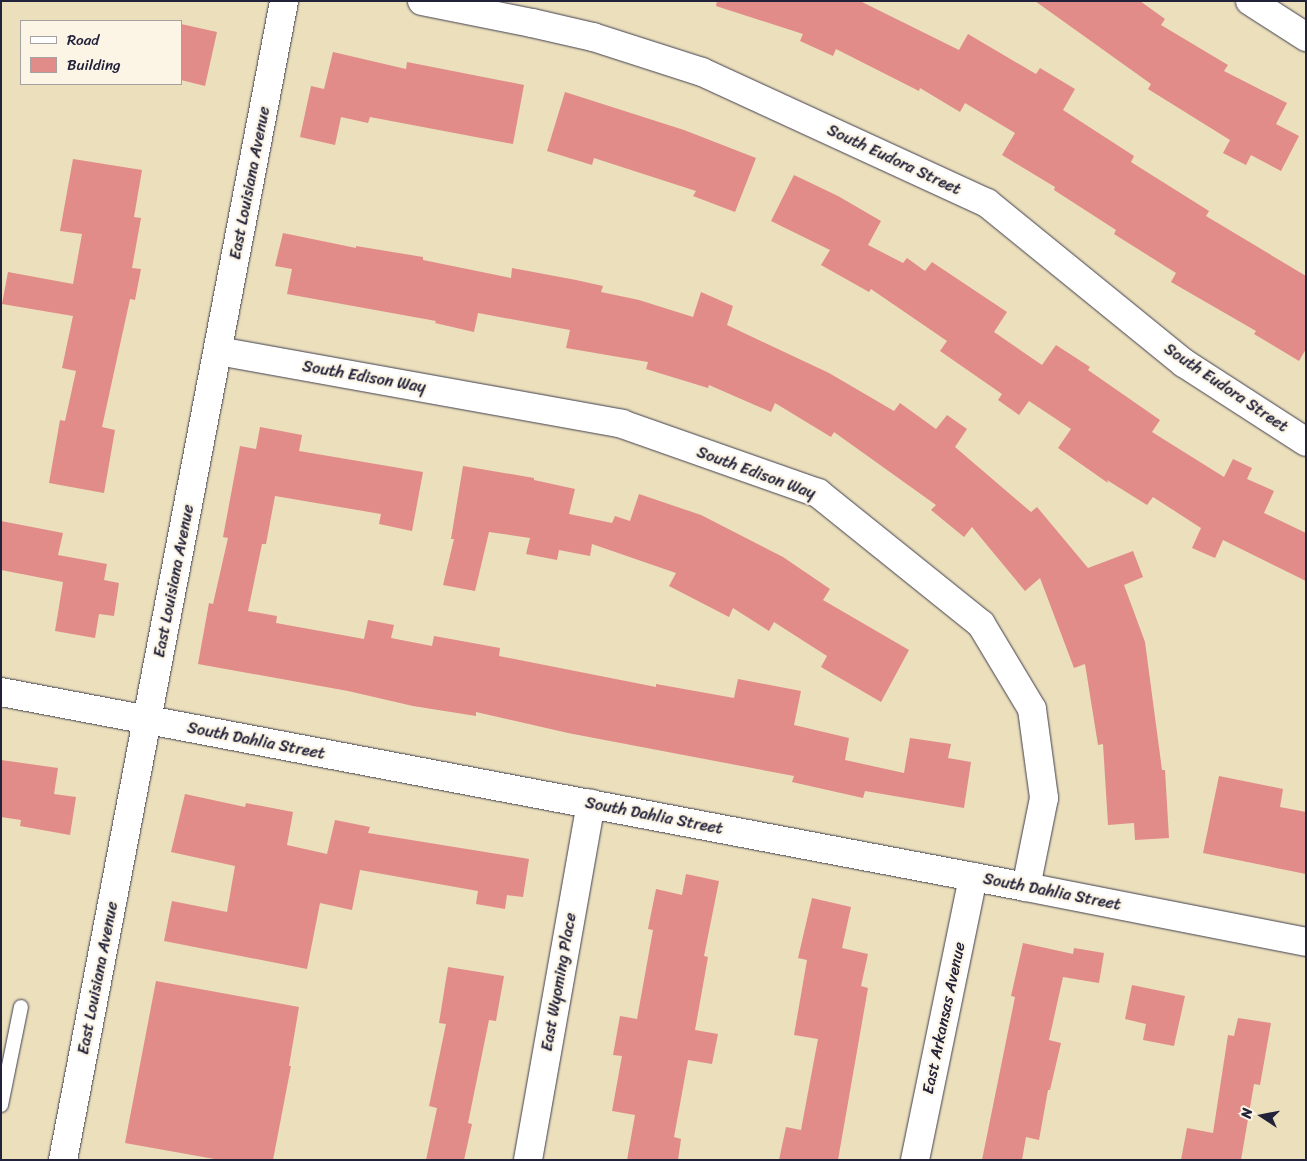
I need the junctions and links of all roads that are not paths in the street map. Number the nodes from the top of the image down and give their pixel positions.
1 (284, 1) edge
2 (422, 1) edge
3 (1250, 1) edge
4 (1306, 37) edge
5 (218, 351) junction
6 (1306, 442) edge
7 (1, 692) edge
8 (147, 720) junction
9 (591, 804) junction
10 (972, 877) junction
11 (1026, 887) junction
12 (1306, 942) edge
13 (21, 1007) dead end
14 (1, 1105) edge
15 (64, 1160) edge
16 (528, 1160) edge
17 (915, 1160) edge

1 - 5 street, East Louisiana Avenue
2 - 6 street, South Eudora Street
3 - 4 street
5 - 8 street, East Louisiana Avenue
5 - 11 street, South Edison Way
7 - 8 street, South Dahlia Street
8 - 9 street, South Dahlia Street
8 - 15 street, East Louisiana Avenue
9 - 10 street, South Dahlia Street
9 - 16 street, East Wyoming Place
10 - 11 street, South Dahlia Street
10 - 17 street, East Arkansas Avenue
11 - 12 street, South Dahlia Street
13 - 14 lane

